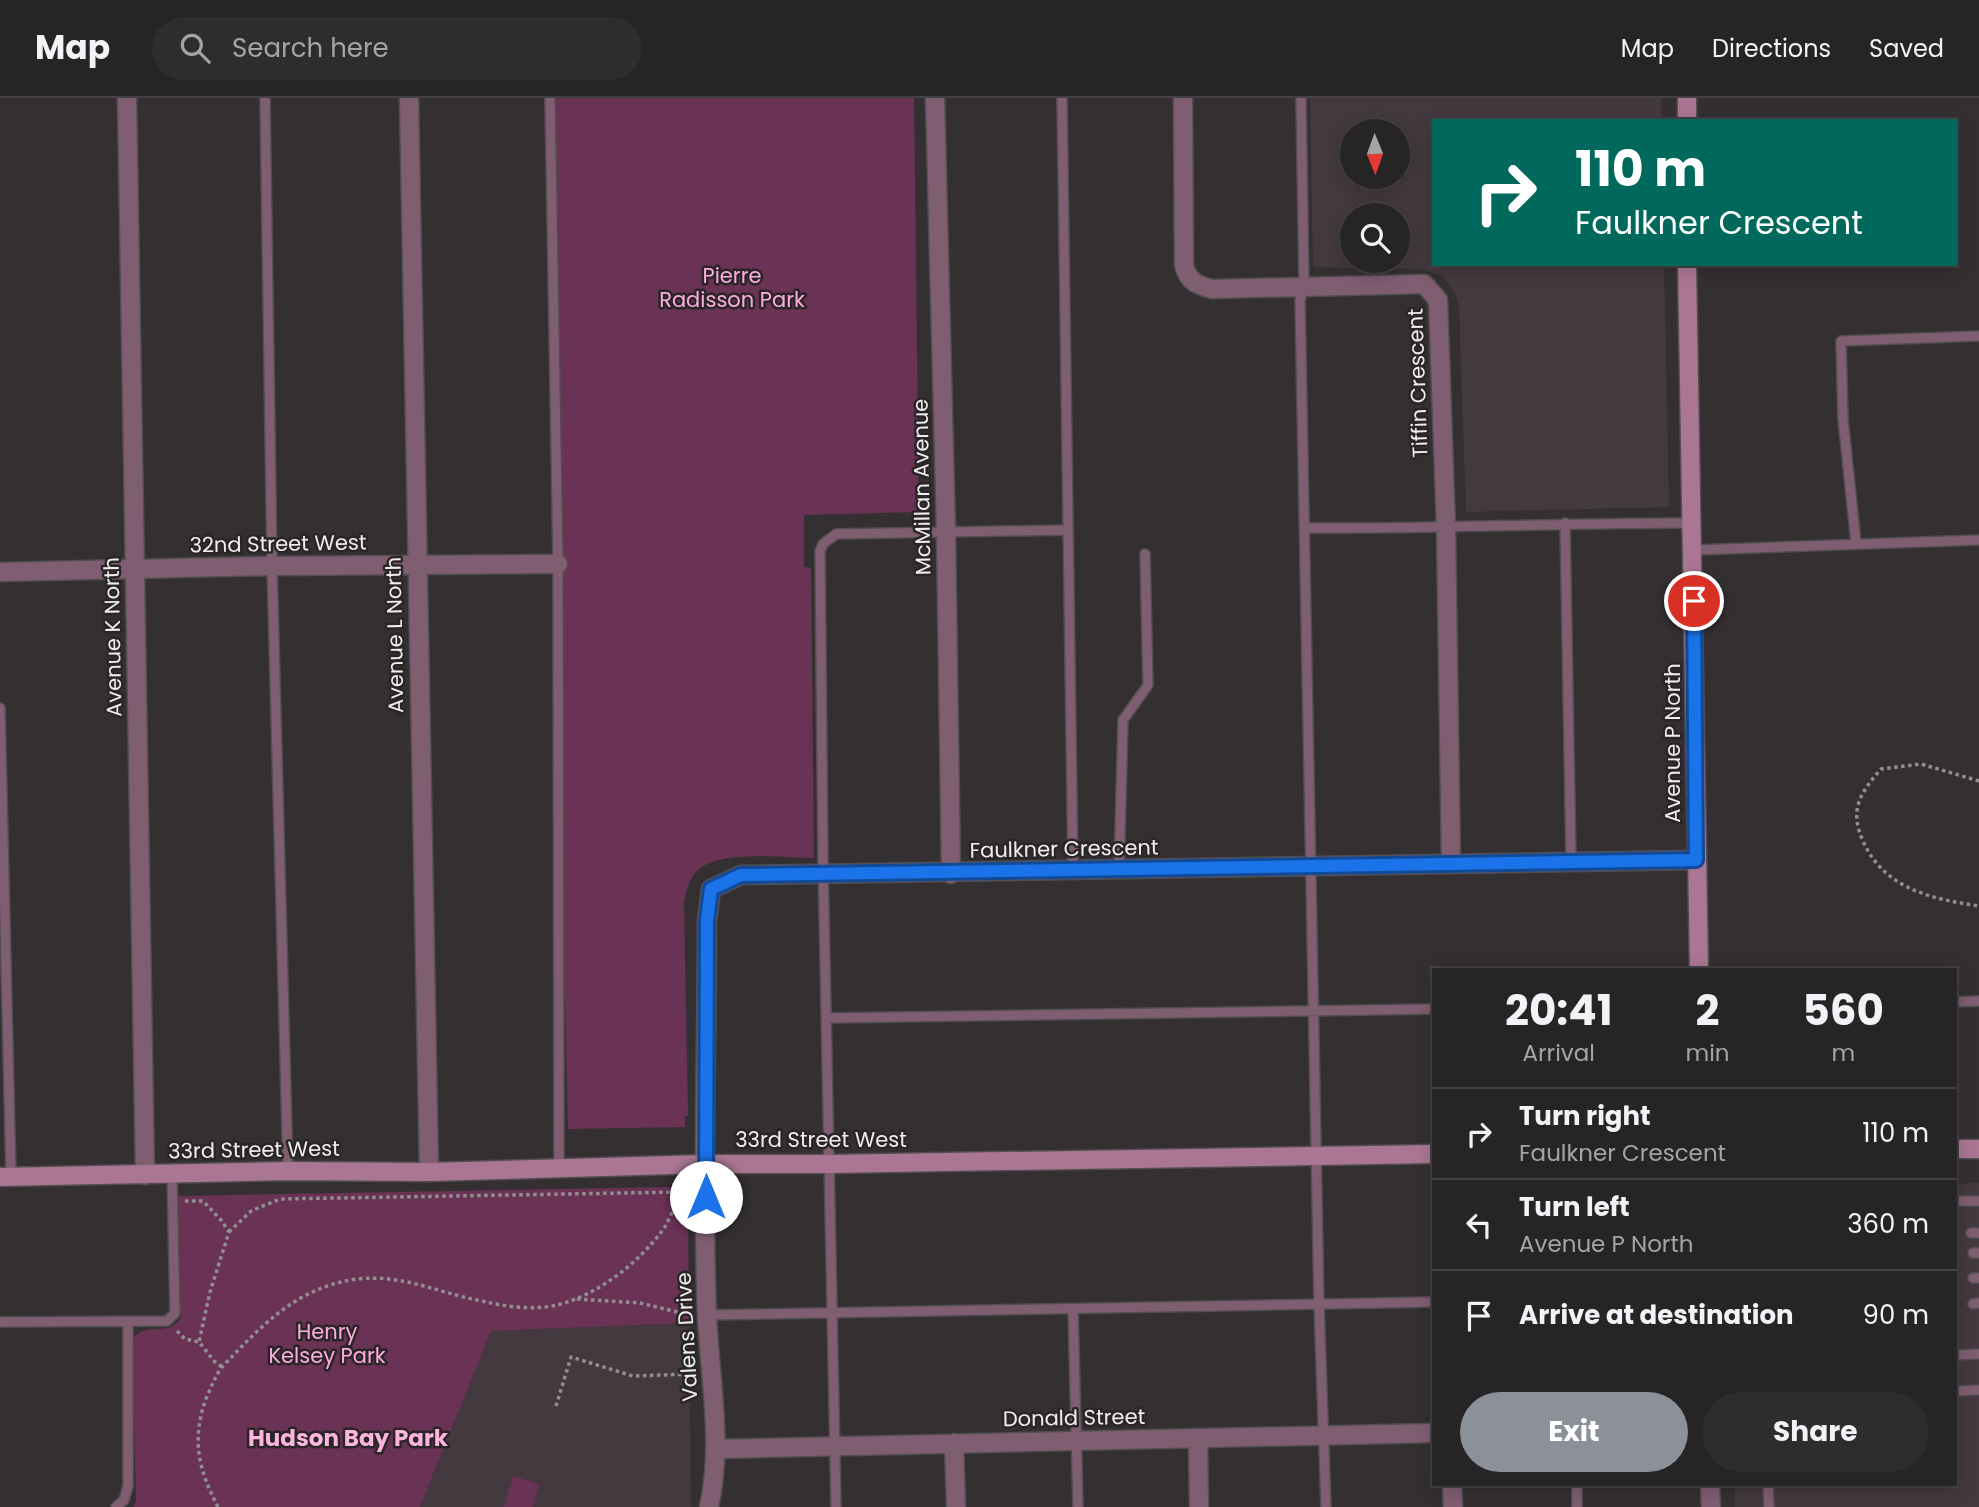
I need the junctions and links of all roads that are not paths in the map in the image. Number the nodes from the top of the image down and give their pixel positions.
1 (127, 98) edge
2 (265, 98) edge
3 (409, 98) edge
4 (550, 98) edge
5 (935, 98) edge
6 (1062, 98) edge
7 (1183, 98) edge
8 (1301, 98) edge
9 (1687, 98) edge
10 (1687, 119) edge
11 (1687, 266) edge
12 (1304, 286) junction
13 (1979, 336) edge
14 (1564, 523) junction
15 (1693, 523) junction
16 (1306, 528) junction
17 (1446, 528) junction
18 (1068, 530) junction
19 (946, 532) junction
20 (1979, 540) edge
21 (1856, 543) junction
22 (1694, 550) junction
23 (1145, 554) dead end
24 (558, 564) junction
25 (272, 566) junction
26 (416, 566) junction
27 (135, 570) junction
28 (0, 572) edge
29 (0, 708) edge
30 (1696, 860) junction
31 (1571, 862) junction
32 (1451, 864) junction
33 (1312, 866) junction
34 (1119, 871) junction
35 (1073, 873) junction
36 (951, 874) junction
37 (823, 875) junction
38 (1699, 968) edge
39 (1957, 1002) edge
40 (1979, 1002) edge
41 (1432, 1009) edge
42 (1314, 1011) junction
43 (827, 1018) junction
44 (1957, 1149) edge
45 (1979, 1149) edge
46 (1317, 1154) junction
47 (1432, 1154) edge
48 (706, 1164) junction
49 (829, 1164) junction
50 (559, 1169) junction
51 (288, 1171) junction
52 (429, 1172) junction
53 (172, 1174) junction
54 (145, 1175) junction
55 (5, 1177) edge
56 (1979, 1200) edge
57 (1957, 1201) edge
58 (1432, 1302) edge
59 (1319, 1304) junction
60 (1073, 1309) junction
61 (831, 1313) junction
62 (700, 1315) junction
63 (0, 1322) edge
64 (128, 1322) junction
65 (1979, 1354) edge
66 (1957, 1355) edge
67 (1979, 1390) edge
68 (1957, 1391) edge
69 (1432, 1433) edge
70 (1325, 1436) junction
71 (1198, 1438) junction
72 (1076, 1441) junction
73 (954, 1443) junction
74 (834, 1447) junction
75 (716, 1449) junction
76 (1452, 1486) edge
77 (1577, 1486) edge
78 (1710, 1486) edge
79 (1768, 1486) edge
80 (116, 1507) edge
81 (709, 1507) edge
82 (836, 1507) edge
83 (956, 1507) edge
84 (1078, 1507) edge
85 (1199, 1507) edge
86 (1326, 1507) edge
87 (1452, 1507) edge
88 (1577, 1507) edge
89 (1711, 1507) edge
90 (1769, 1507) edge

1 - 27 street, Avenue K North
2 - 25 lane
3 - 26 street, Avenue L North
4 - 24 lane
5 - 19 street, McMillan Avenue
6 - 18 lane
7 - 12 street, Tiffin Crescent
8 - 12 lane
9 - 10 main road
11 - 15 main road, Avenue P North
12 - 16 lane
12 - 17 street, Tiffin Crescent
13 - 21 lane
14 - 15 lane
14 - 17 lane
14 - 31 lane
15 - 22 main road, Avenue P North
16 - 17 lane
16 - 33 lane
17 - 32 street, Tiffin Crescent
18 - 19 lane
18 - 35 lane
19 - 36 street, McMillan Avenue
19 - 37 lane
20 - 21 lane
21 - 22 lane
22 - 30 main road, Avenue P North
23 - 34 lane
24 - 26 street, 32nd Street West
24 - 50 lane
25 - 26 street, 32nd Street West
25 - 27 street, 32nd Street West
25 - 51 lane
26 - 52 street, Avenue L North
27 - 28 street, 32nd Street West
27 - 54 street, Avenue K North
29 - 55 lane
30 - 31 street, Faulkner Crescent
30 - 38 main road, Avenue P North
31 - 32 street, Faulkner Crescent
32 - 33 street, Faulkner Crescent
33 - 34 street, Faulkner Crescent
33 - 42 lane
34 - 35 street, Faulkner Crescent
35 - 36 street, Faulkner Crescent
36 - 37 street, Faulkner Crescent
37 - 43 lane
37 - 48 street, Faulkner Crescent
39 - 40 lane
41 - 42 lane
42 - 43 lane
42 - 46 lane
43 - 49 lane
44 - 45 main road
46 - 47 main road, 33rd Street West
46 - 49 main road, 33rd Street West
46 - 59 lane
48 - 49 main road, 33rd Street West
48 - 50 main road, 33rd Street West
48 - 62 street, Valens Drive
49 - 61 lane
50 - 52 main road, 33rd Street West
51 - 52 main road, 33rd Street West
51 - 53 main road, 33rd Street West
53 - 54 main road, 33rd Street West
53 - 64 lane
54 - 55 main road, 33rd Street West
56 - 57 lane
58 - 59 lane
59 - 60 lane
59 - 70 lane
60 - 61 lane
60 - 72 lane
61 - 62 lane
61 - 74 lane
62 - 75 street, Valens Drive
63 - 64 lane
64 - 80 lane
65 - 66 lane
67 - 68 lane
69 - 70 street, Donald Street
70 - 71 street, Donald Street
70 - 86 lane
71 - 72 street, Donald Street
71 - 85 street
72 - 73 street, Donald Street
72 - 84 lane
73 - 74 street, Donald Street
73 - 83 street
74 - 75 street, Donald Street
74 - 82 lane
75 - 81 street, Valens Drive
76 - 87 street
77 - 88 lane
78 - 89 street
79 - 90 lane

